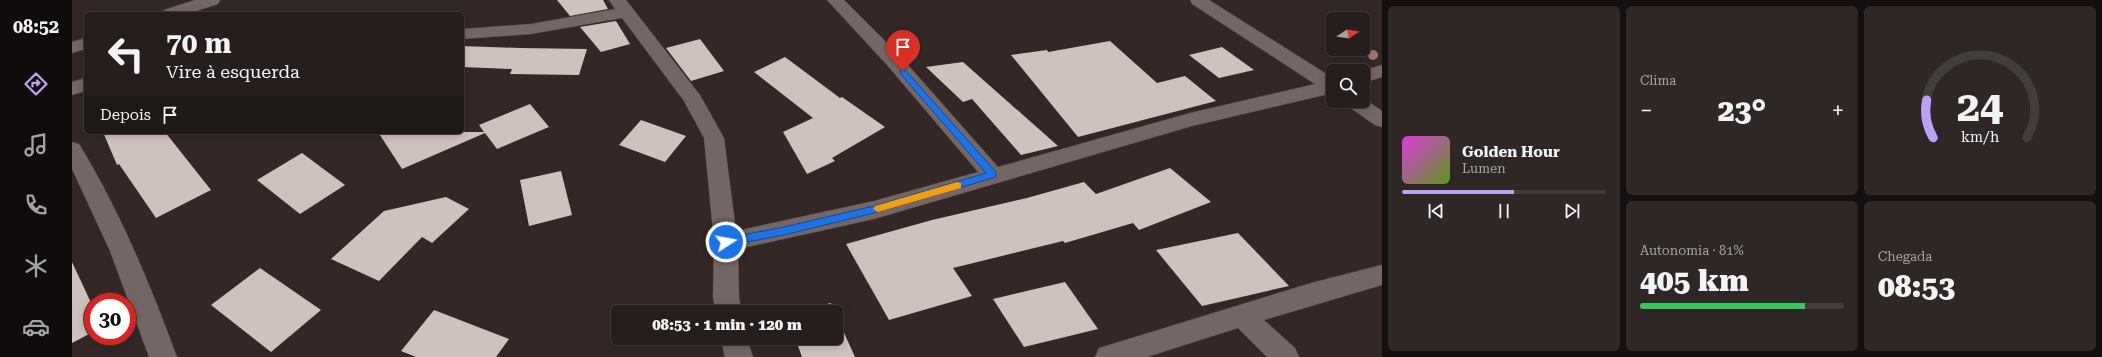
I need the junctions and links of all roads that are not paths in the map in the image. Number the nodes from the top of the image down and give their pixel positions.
1 (212, 0) edge
2 (835, 0) edge
3 (1198, 0) edge
4 (622, 6) edge
5 (176, 12) edge
6 (464, 34) edge
7 (84, 44) edge
8 (72, 48) edge
9 (1382, 71) edge
10 (1370, 75) edge
11 (1326, 82) edge
12 (84, 85) edge
13 (1326, 87) edge
14 (72, 89) edge
15 (1364, 108) edge
16 (1382, 120) edge
17 (72, 149) edge
18 (993, 175) junction
19 (726, 242) junction
20 (1382, 275) edge
21 (727, 305) edge
22 (1242, 315) junction
23 (736, 345) edge
24 (163, 357) edge
25 (739, 357) edge
26 (1108, 357) edge
27 (1285, 357) edge

1 - 5 street
2 - 18 street
3 - 11 street
4 - 6 street
4 - 19 street
7 - 8 street
9 - 10 street
12 - 14 street
13 - 18 street
15 - 16 street
17 - 24 street
18 - 19 street
19 - 21 street
20 - 22 street
22 - 26 street
22 - 27 street
23 - 25 street

